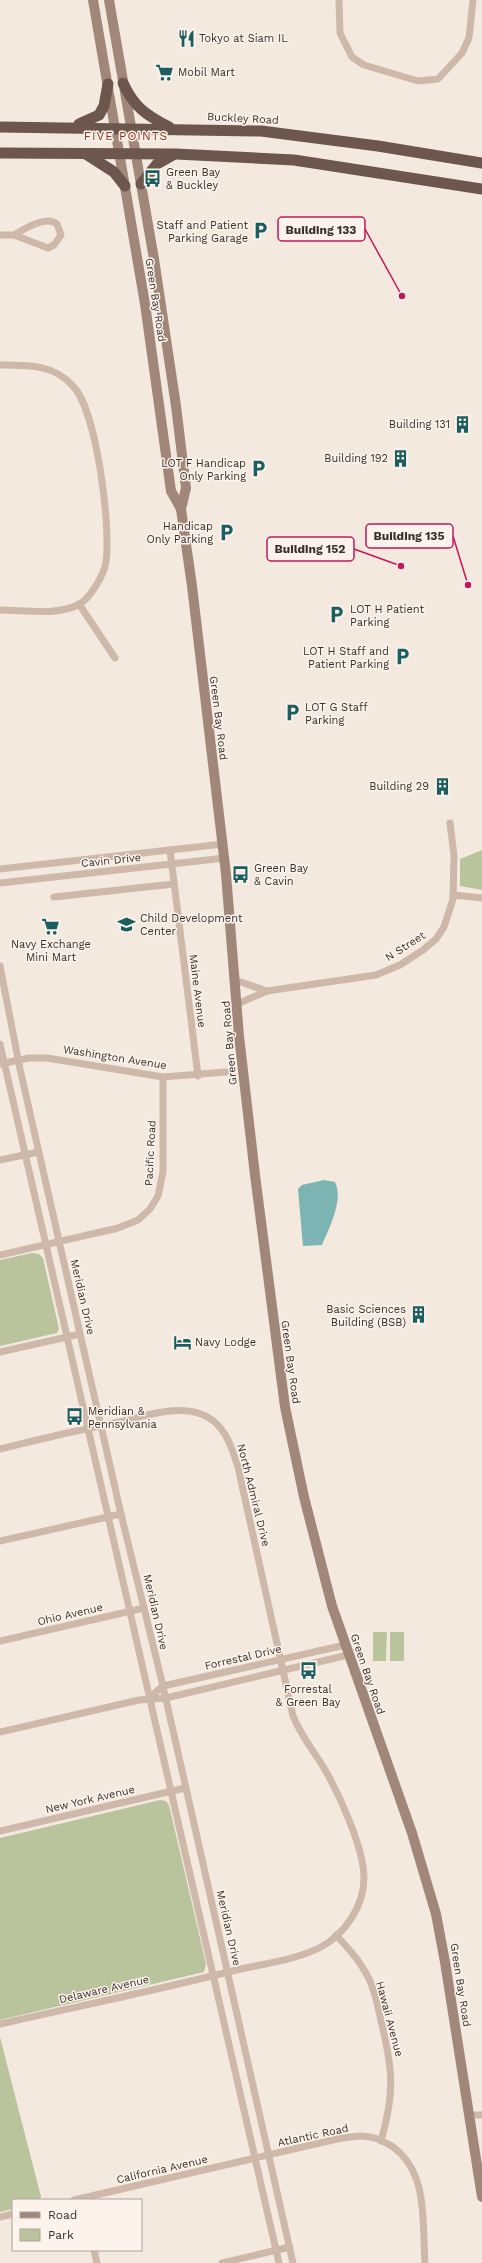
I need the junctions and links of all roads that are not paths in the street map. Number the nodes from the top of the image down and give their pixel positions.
1 (93, 0) edge
2 (109, 0) edge
3 (339, 0) edge
4 (473, 0) edge
5 (123, 83) junction
6 (108, 84) junction
7 (0, 127) edge
8 (65, 127) junction
9 (115, 128) junction
10 (131, 128) junction
11 (171, 129) junction
12 (0, 153) edge
13 (85, 154) junction
14 (120, 154) junction
15 (135, 154) junction
16 (176, 154) junction
17 (482, 163) edge
18 (141, 184) junction
19 (125, 186) junction
20 (482, 189) edge
21 (0, 235) edge
22 (14, 235) junction
23 (0, 365) edge
24 (181, 509) junction
25 (79, 604) junction
26 (0, 610) edge
27 (115, 658) dead end
28 (450, 823) dead end
29 (223, 844) junction
30 (170, 850) junction
31 (225, 858) junction
32 (172, 865) junction
33 (0, 869) edge
34 (0, 883) edge
35 (174, 884) junction
36 (453, 895) junction
37 (54, 897) dead end
38 (482, 898) edge
39 (0, 966) edge
40 (235, 980) junction
41 (267, 991) junction
42 (237, 1004) junction
43 (0, 1044) edge
44 (18, 1060) junction
45 (2, 1064) edge
46 (226, 1072) dead end
47 (198, 1076) junction
48 (163, 1078) junction
49 (38, 1152) junction
50 (24, 1155) junction
51 (0, 1160) edge
52 (59, 1241) junction
53 (44, 1245) junction
54 (0, 1255) edge
55 (80, 1334) junction
56 (66, 1338) junction
57 (0, 1352) edge
58 (102, 1425) junction
59 (88, 1428) junction
60 (0, 1449) edge
61 (121, 1514) junction
62 (108, 1516) junction
63 (0, 1541) edge
64 (144, 1608) junction
65 (130, 1612) junction
66 (0, 1641) edge
67 (346, 1650) junction
68 (280, 1660) junction
69 (282, 1672) junction
70 (163, 1686) junction
71 (149, 1698) junction
72 (166, 1698) junction
73 (0, 1732) edge
74 (185, 1788) junction
75 (172, 1792) junction
76 (0, 1831) edge
77 (336, 1935) junction
78 (227, 1973) junction
79 (213, 1976) junction
80 (0, 2024) edge
81 (470, 2115) junction
82 (482, 2115) edge
83 (381, 2141) junction
84 (269, 2156) junction
85 (255, 2159) junction
86 (482, 2197) edge
87 (83, 2199) edge
88 (12, 2214) edge
89 (0, 2216) edge
90 (290, 2247) junction
91 (94, 2251) edge
92 (277, 2251) junction
93 (97, 2263) edge
94 (222, 2263) edge
95 (279, 2263) edge
96 (293, 2263) edge
97 (425, 2263) edge

1 - 6 main road, Green Bay Road
2 - 5 main road, Green Bay Road
3 - 4 street
5 - 10 main road, Green Bay Road
5 - 11 highway
6 - 8 highway
6 - 9 main road, Green Bay Road
7 - 8 highway, Buckley Road
8 - 9 highway, Buckley Road
9 - 10 highway, Buckley Road
9 - 14 main road, Green Bay Road
10 - 11 highway, Buckley Road
10 - 15 main road, Green Bay Road
11 - 17 highway, Buckley Road
12 - 13 highway
13 - 14 highway
13 - 19 highway
14 - 15 highway
14 - 19 main road, Green Bay Road
15 - 16 highway
15 - 18 main road, Green Bay Road
16 - 18 highway
16 - 20 highway
18 - 24 main road, Green Bay Road
19 - 24 main road, Green Bay Road
21 - 22 street
22 - 22 street
23 - 25 street
24 - 29 main road, Green Bay Road
25 - 26 street
25 - 27 street
28 - 36 street, N Street
29 - 30 street, Cavin Drive
29 - 31 main road, Green Bay Road
30 - 32 street, Maine Avenue
30 - 33 street, Cavin Drive
31 - 32 street, Cavin Drive
31 - 40 main road, Green Bay Road
32 - 34 street, Cavin Drive
32 - 35 street, Maine Avenue
35 - 37 street
35 - 47 street, Maine Avenue
36 - 38 street
36 - 41 street, N Street
39 - 44 street, Meridian Drive
40 - 41 street, N Street
40 - 42 main road, Green Bay Road
41 - 42 street, N Street
42 - 67 main road, Green Bay Road
43 - 45 street
44 - 45 street, Washington Avenue
44 - 48 street, Washington Avenue
44 - 49 street, Meridian Drive
45 - 50 street
46 - 47 street, Washington Avenue
47 - 48 street, Washington Avenue
48 - 52 street, Pacific Road
49 - 50 street
49 - 52 street, Meridian Drive
50 - 51 street
50 - 53 street
52 - 53 street, Pacific Road
52 - 55 street, Meridian Drive
53 - 54 street, Pacific Road
53 - 56 street
55 - 56 street
55 - 58 street, Meridian Drive
56 - 57 street
56 - 59 street
58 - 59 street, North Admiral Drive
58 - 61 street, Meridian Drive
58 - 68 street, North Admiral Drive
59 - 60 street, North Admiral Drive
59 - 62 street
61 - 62 street
61 - 64 street, Meridian Drive
62 - 63 street
62 - 65 street
64 - 65 street, Ohio Avenue
64 - 70 street, Meridian Drive
65 - 66 street, Ohio Avenue
65 - 71 street
67 - 68 street, Forrestal Drive
67 - 69 street, Forrestal Drive
67 - 81 main road, Green Bay Road
68 - 69 street, North Admiral Drive
68 - 70 street, Forrestal Drive
69 - 72 street, Forrestal Drive
69 - 77 street, North Admiral Drive
70 - 71 street, Forrestal Drive
70 - 72 street, Meridian Drive
71 - 72 street, Forrestal Drive
71 - 73 street, Forrestal Drive
71 - 75 street
72 - 74 street, Meridian Drive
74 - 75 street, New York Avenue
74 - 78 street, Meridian Drive
75 - 76 street, New York Avenue
75 - 79 street
77 - 78 street, Delaware Avenue
77 - 83 street, Hawaii Avenue
78 - 79 street, Delaware Avenue
78 - 84 street, Meridian Drive
79 - 80 street, Delaware Avenue
79 - 85 street
81 - 82 street
81 - 86 main road, Green Bay Road
83 - 84 street, Atlantic Road
83 - 97 street, Atlantic Road
84 - 85 street, Atlantic Road
84 - 90 street, Meridian Drive
85 - 87 street, California Avenue
85 - 92 street
88 - 89 street
90 - 92 street
90 - 96 street, Meridian Drive
91 - 93 street
92 - 94 street
92 - 95 street

